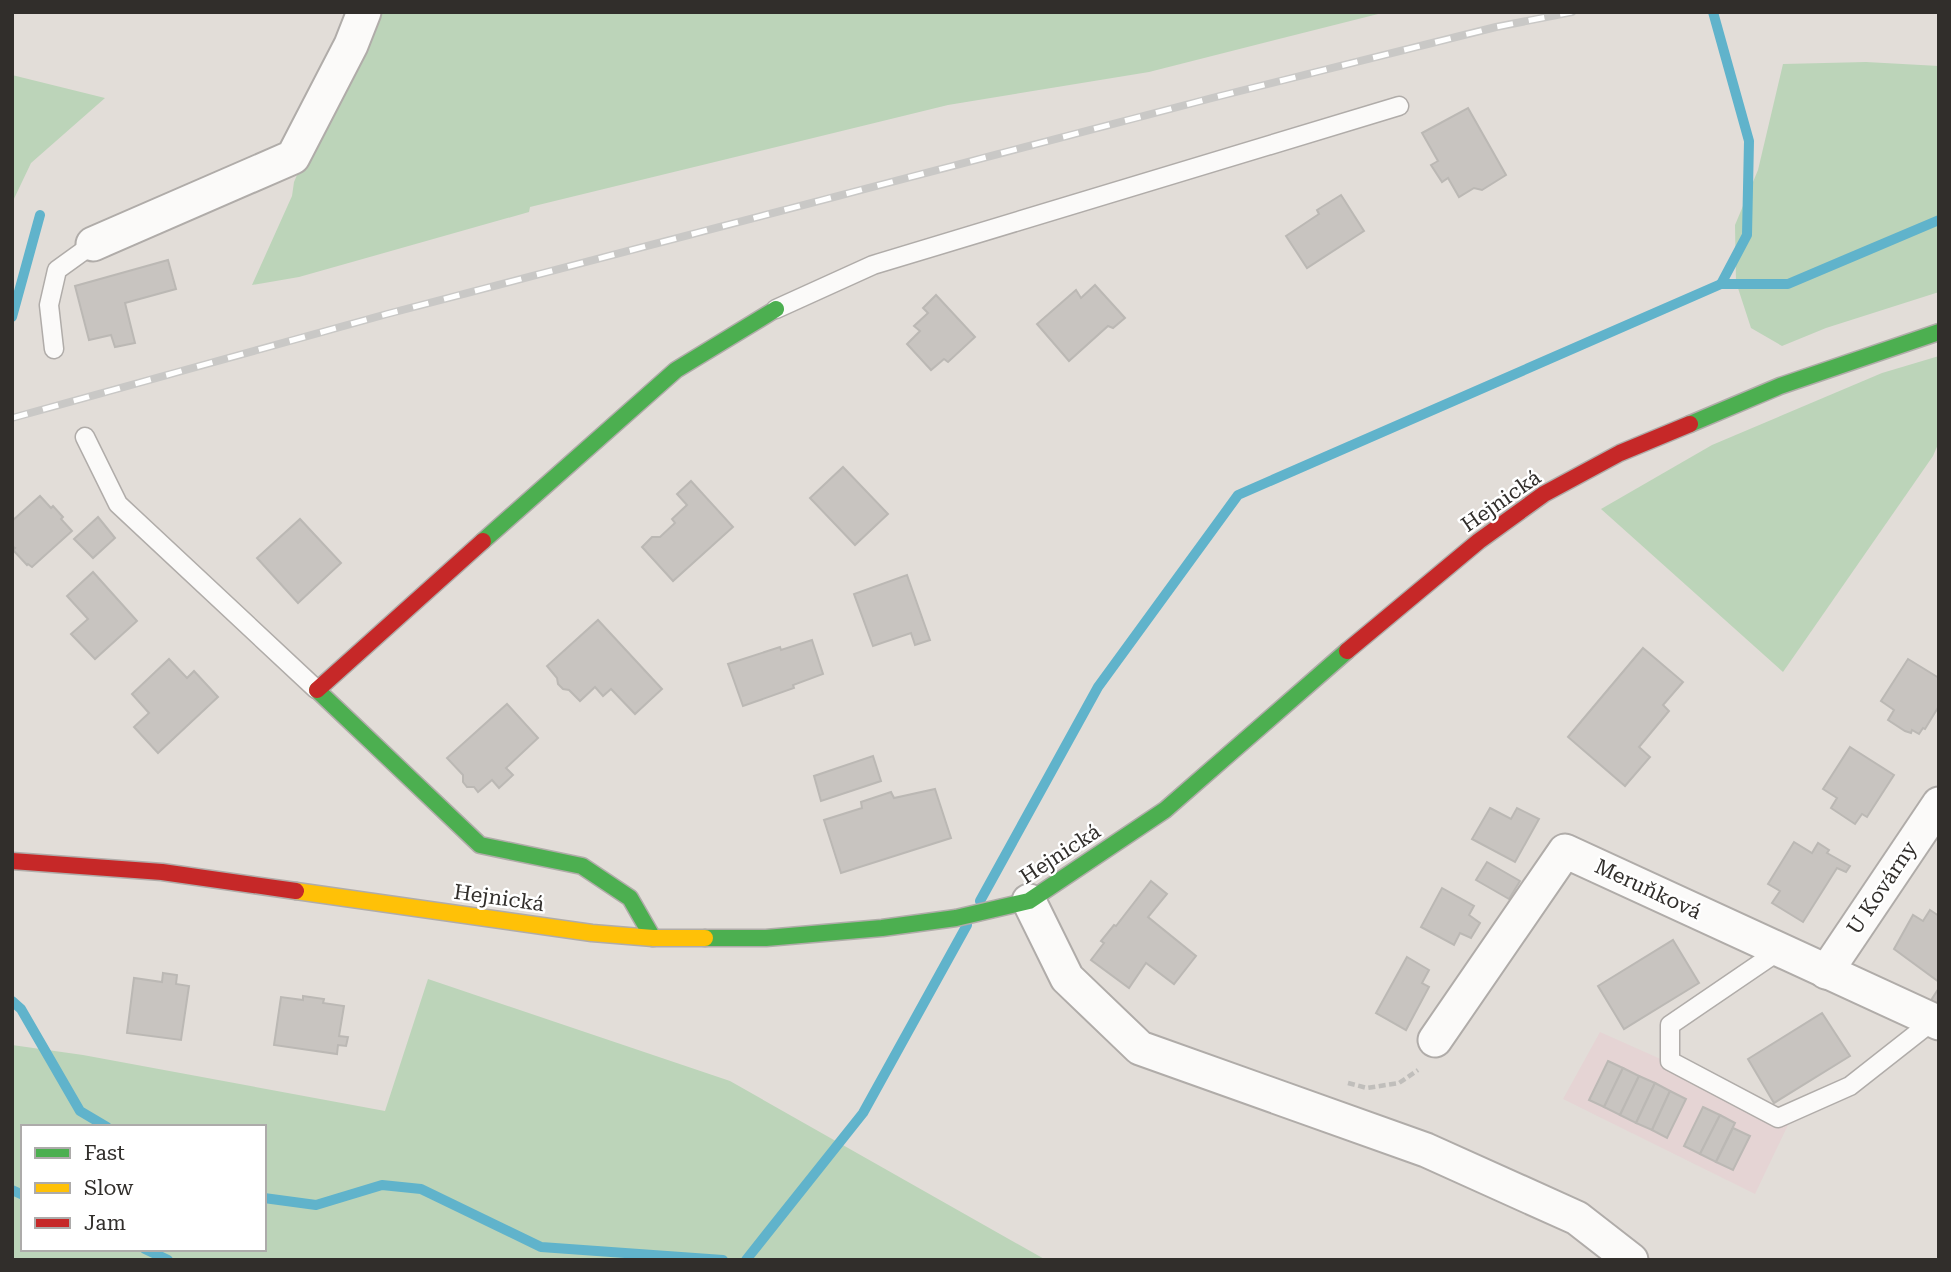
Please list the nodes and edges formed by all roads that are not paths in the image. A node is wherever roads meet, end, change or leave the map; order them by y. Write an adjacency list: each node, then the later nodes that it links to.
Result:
1 (364, 12): 3 (street)
2 (1399, 106): 4 (lane)
3 (93, 244): 6 (lane)
4 (776, 309): 8 (main road)
5 (1939, 332): 11 (main road, Hejnická)
6 (54, 349)
7 (85, 438): 8 (lane)
8 (316, 689): 12 (main road)
9 (1939, 804): 14 (street, U Kovárny)
10 (12, 860): 12 (main road, Hejnická)
11 (1029, 901): 12 (main road, Hejnická); 17 (street)
12 (653, 938)
13 (1780, 950): 14 (street, Meruňková); 15 (lane); 16 (street, Meruňková)
14 (1826, 972): 15 (street, Meruňková)
15 (1936, 1022)
16 (1435, 1040)
17 (1631, 1260)

